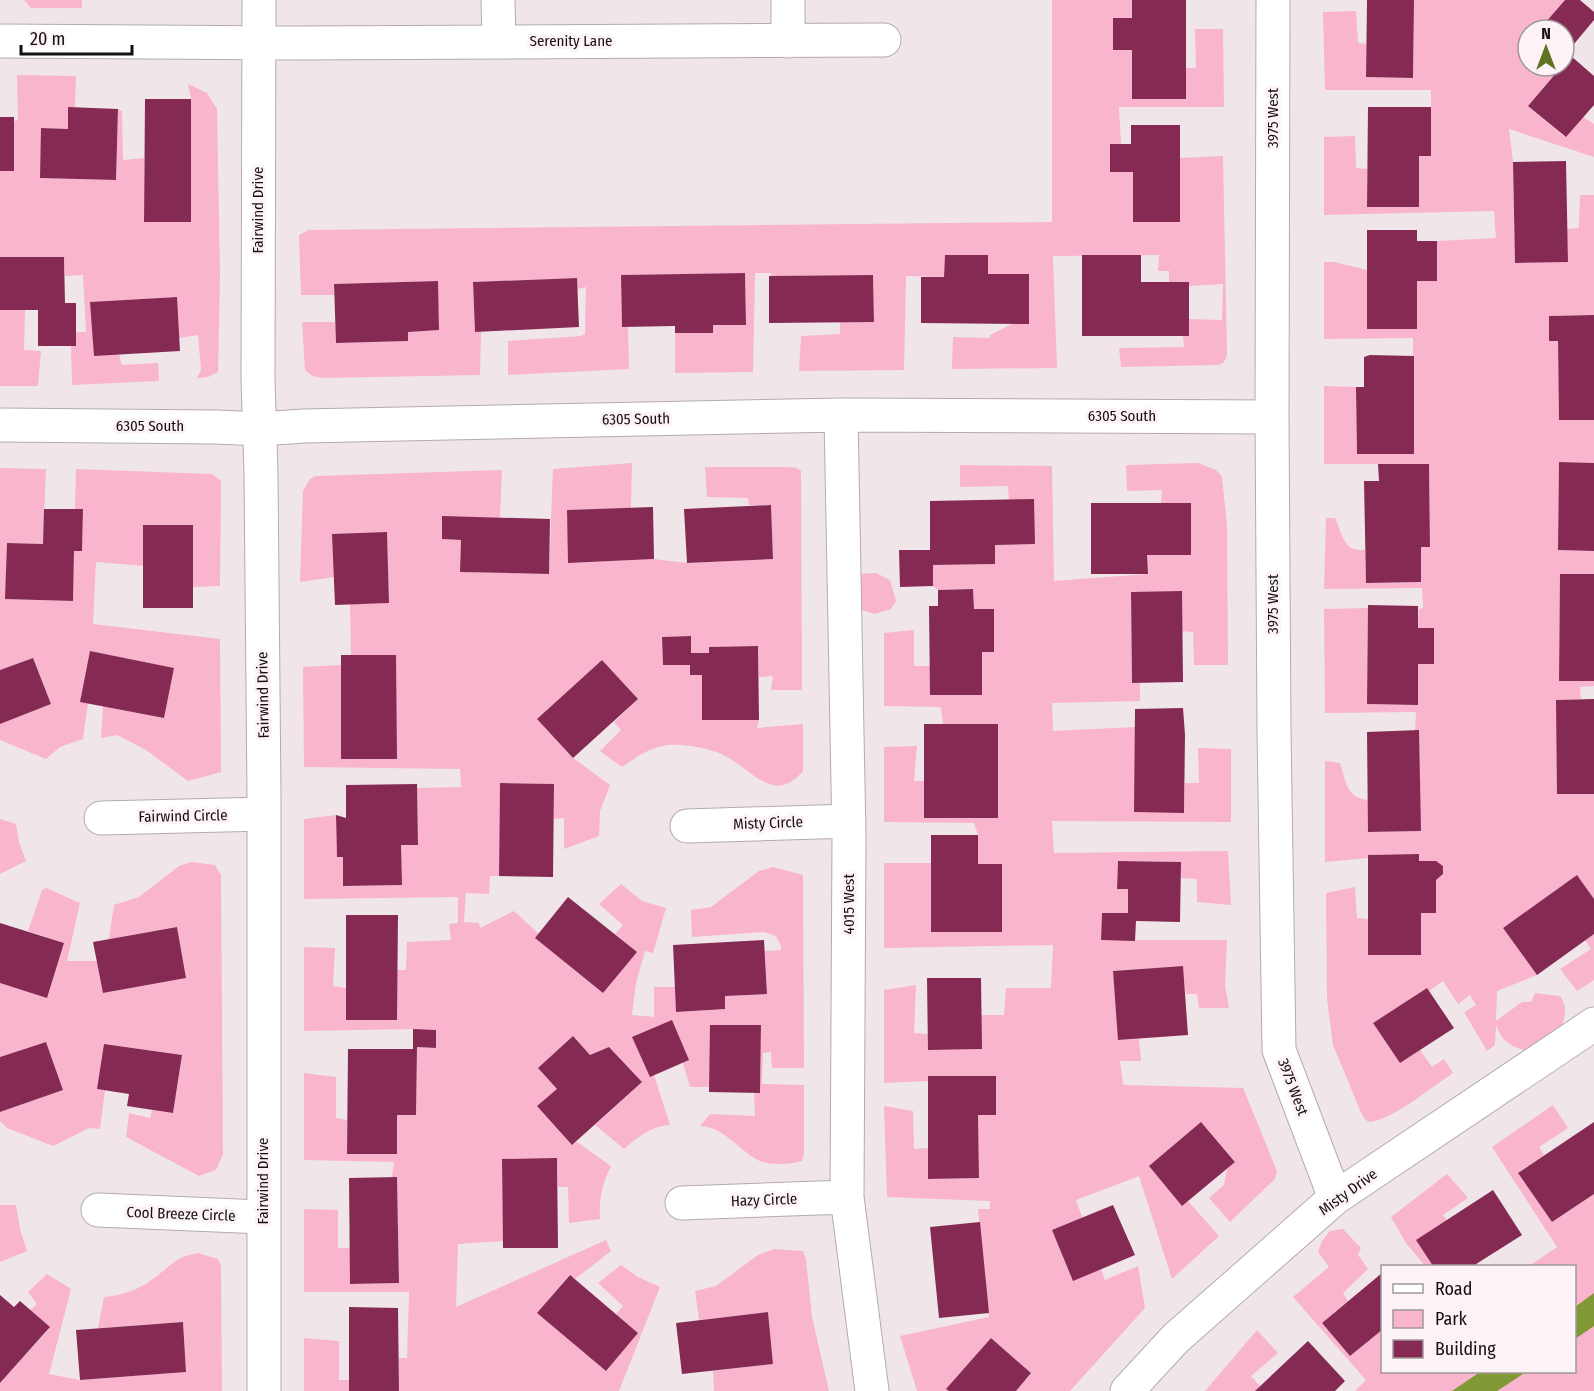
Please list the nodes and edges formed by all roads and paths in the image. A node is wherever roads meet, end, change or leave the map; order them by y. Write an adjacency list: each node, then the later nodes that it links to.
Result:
1 (259, 0): 9 (street, Fairwind Drive)
2 (498, 0): 8 (street)
3 (788, 0): 7 (street)
4 (1273, 0): 11 (street, 3975 West)
5 (884, 40): 7 (street, Serenity Lane)
6 (0, 41): 9 (street, Serenity Lane)
7 (788, 41): 8 (street, Serenity Lane)
8 (499, 42): 9 (street, Serenity Lane)
9 (258, 43): 13 (street, Fairwind Drive)
10 (841, 415): 11 (street, 6305 South); 13 (street, 6305 South); 16 (street, 4015 West)
11 (1272, 417): 20 (street, 3975 West)
12 (0, 425): 13 (street, 6305 South)
13 (260, 429): 14 (street, Fairwind Drive)
14 (264, 814): 15 (street, Fairwind Circle); 23 (street, Fairwind Drive)
15 (101, 818)
16 (849, 821): 17 (street, Misty Circle); 19 (street, 4015 West)
17 (687, 826)
18 (1594, 1024): 20 (street, Misty Drive)
19 (847, 1197): 21 (street, Hazy Circle); 25 (street, 4015 West)
20 (1335, 1198): 26 (street, Misty Drive)
21 (682, 1203)
22 (98, 1210): 23 (street, Cool Breeze Circle)
23 (263, 1217): 24 (street, Fairwind Drive)
24 (264, 1391)
25 (872, 1391)
26 (1127, 1391)

